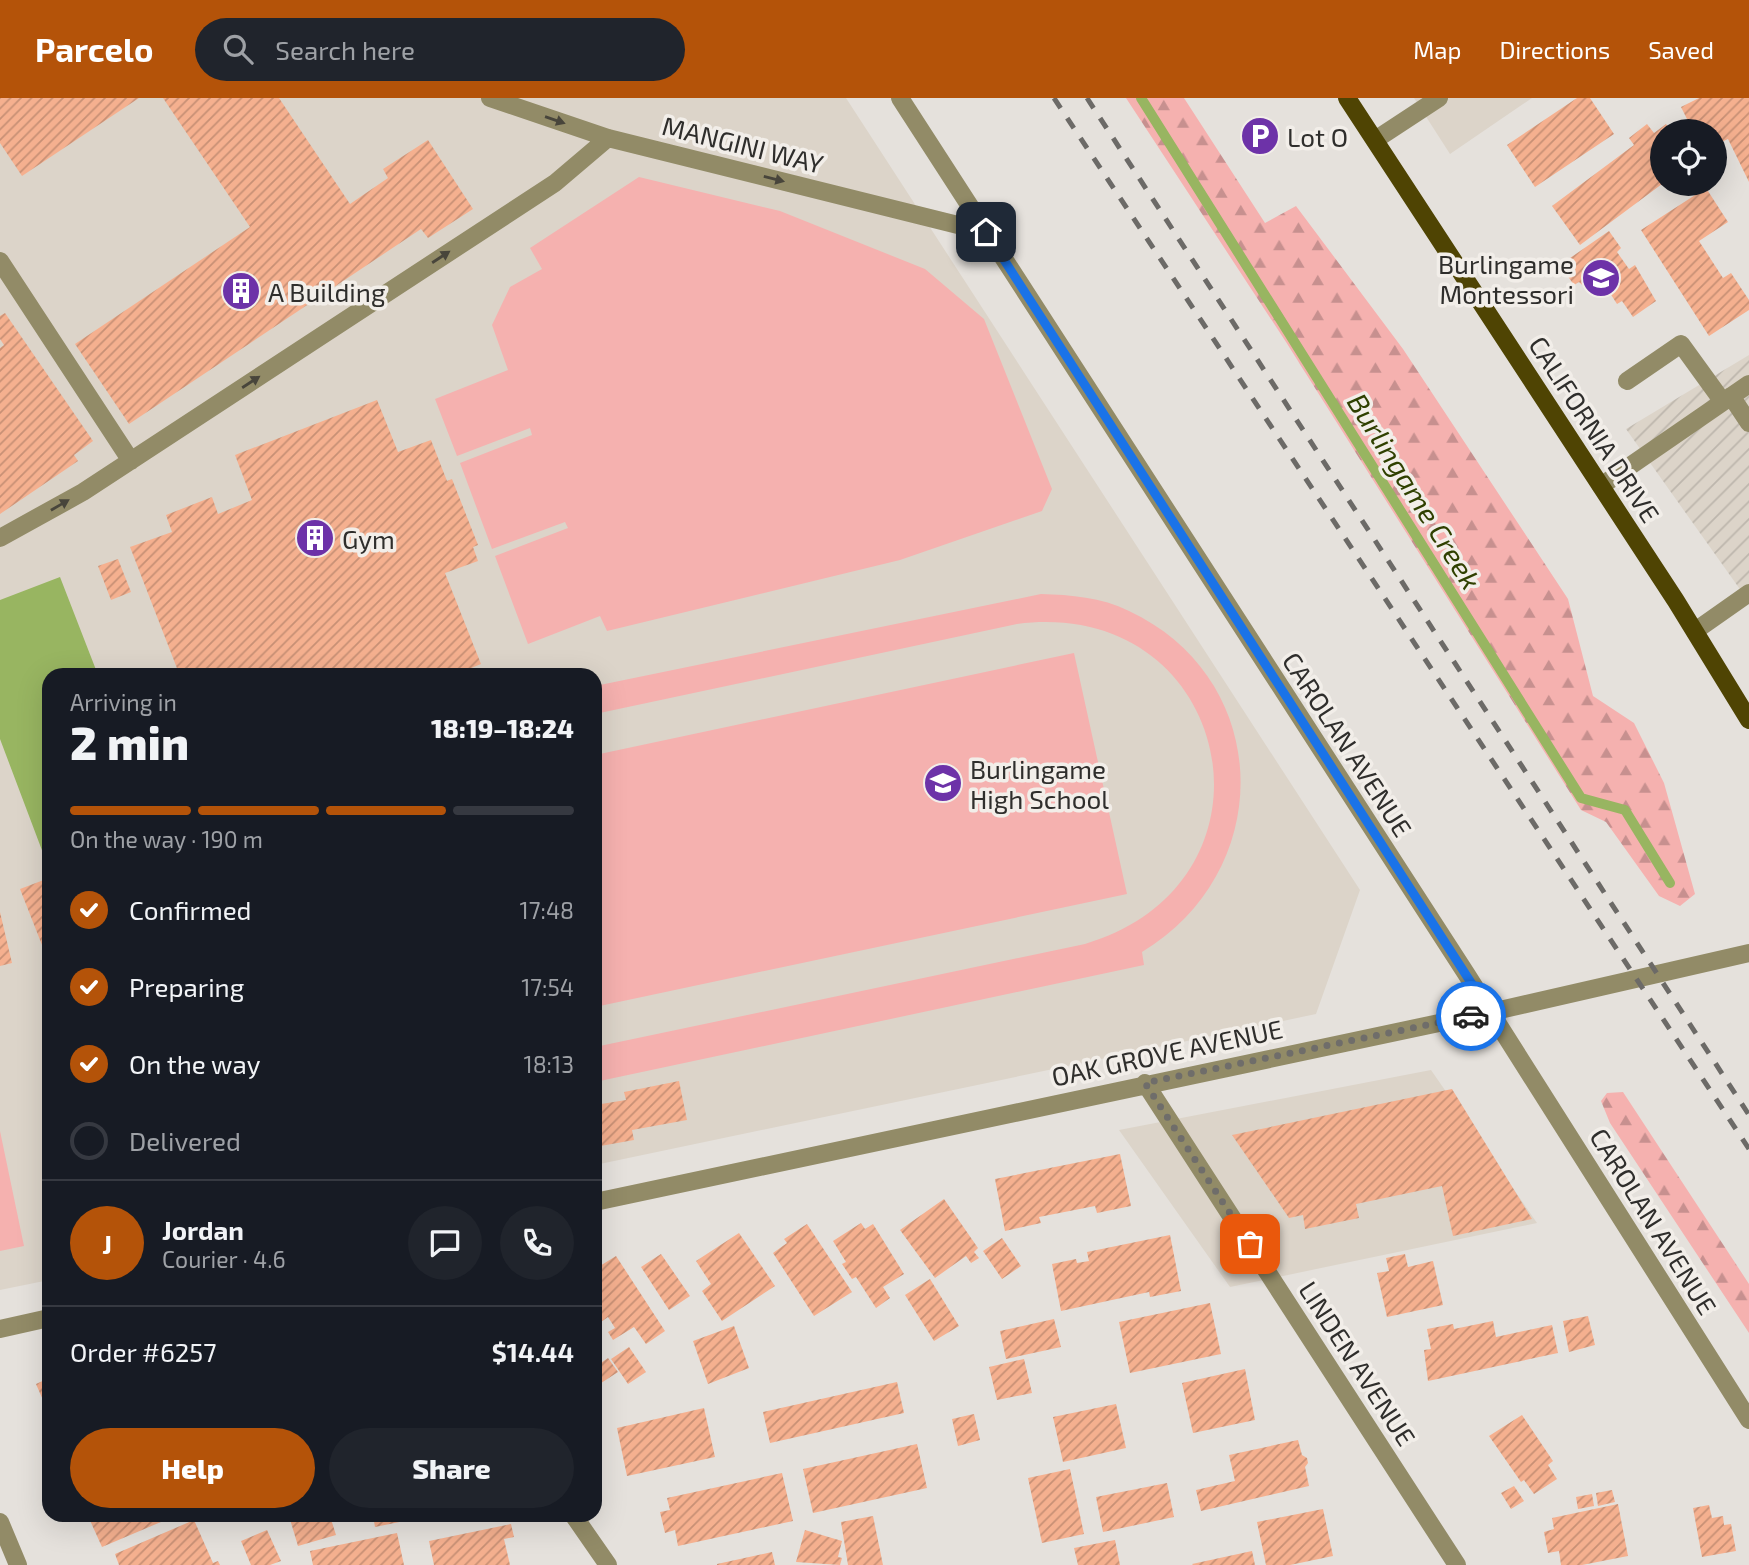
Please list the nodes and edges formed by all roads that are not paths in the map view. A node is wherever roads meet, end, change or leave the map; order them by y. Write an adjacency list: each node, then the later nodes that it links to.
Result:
1 (490, 98): 5 (street, MANGINI WAY, one-way to 5)
2 (900, 98): 7 (street, CAROLAN AVENUE)
3 (1347, 98): 6 (main road, CALIFORNIA DRIVE)
4 (1439, 98): 6 (street)
5 (608, 138): 7 (street, MANGINI WAY, one-way to 7); 13 (street, one-way to 5)
6 (1375, 140): 14 (main road, CALIFORNIA DRIVE)
7 (986, 232): 20 (street, CAROLAN AVENUE)
8 (0, 261): 13 (street)
9 (1627, 381): 11 (street)
10 (1749, 384): 11 (street)
11 (1727, 399): 12 (street); 14 (street)
12 (1749, 423)
13 (131, 461): 15 (street, one-way to 13)
14 (1601, 486): 17 (main road, CALIFORNIA DRIVE)
15 (0, 538)
16 (1749, 593): 17 (street)
17 (1695, 631): 18 (main road, CALIFORNIA DRIVE)
18 (1749, 720)
19 (1749, 953): 20 (street, OAK GROVE AVENUE)
20 (1490, 1012): 21 (street, OAK GROVE AVENUE); 25 (street, CAROLAN AVENUE)
21 (1145, 1083): 22 (street, OAK GROVE AVENUE); 30 (street, LINDEN AVENUE)
22 (602, 1200)
23 (42, 1320): 24 (street)
24 (0, 1329)
25 (1749, 1420)
26 (0, 1522): 28 (street)
27 (578, 1522): 29 (street)
28 (18, 1565)
29 (608, 1565)
30 (1457, 1565)

